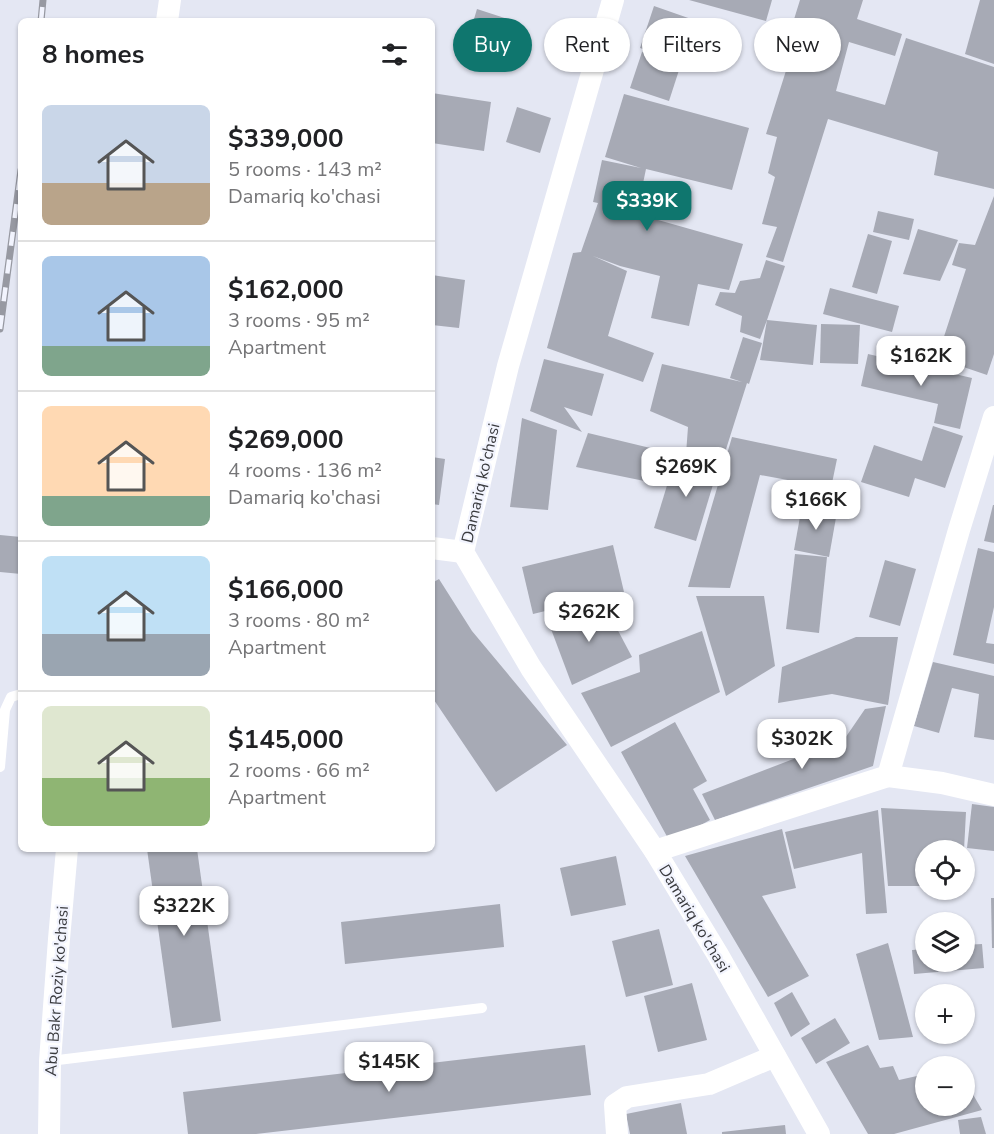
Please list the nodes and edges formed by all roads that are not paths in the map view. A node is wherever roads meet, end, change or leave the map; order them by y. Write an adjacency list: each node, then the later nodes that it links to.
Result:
1 (170, 0): 3 (street)
2 (613, 0): 6 (street, Damariq ko'chasi)
3 (167, 18)
4 (994, 417): 9 (street)
5 (435, 548): 6 (street)
6 (464, 552): 11 (street, Damariq ko'chasi)
7 (18, 695): 8 (lane)
8 (0, 767)
9 (888, 776): 10 (street); 11 (street)
10 (994, 795)
11 (655, 851): 14 (street, Damariq ko'chasi)
12 (68, 852): 15 (street, Abu Bakr Roziy ko'chasi)
13 (482, 1008): 15 (lane)
14 (775, 1056): 17 (street); 18 (street, Damariq ko'chasi)
15 (50, 1061): 16 (street, Abu Bakr Roziy ko'chasi)
16 (49, 1134)
17 (617, 1134)
18 (819, 1134)

